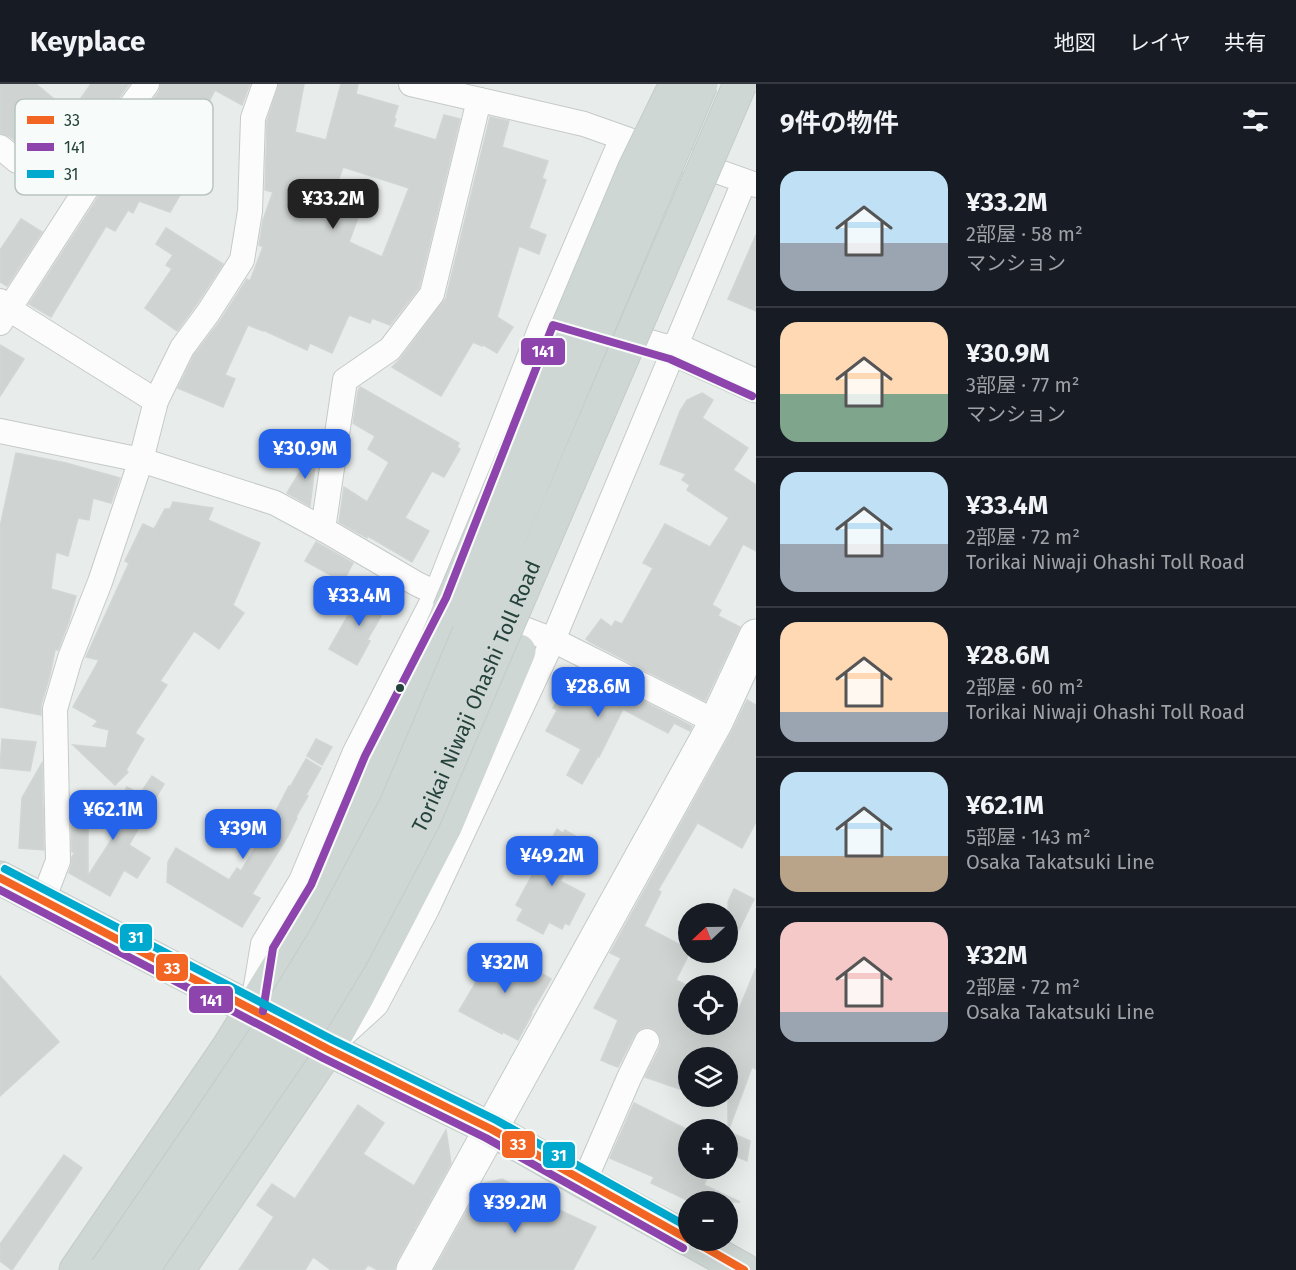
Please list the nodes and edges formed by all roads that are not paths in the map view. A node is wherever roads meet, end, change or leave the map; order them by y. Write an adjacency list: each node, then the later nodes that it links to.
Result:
1 (147, 84): 8 (street)
2 (265, 84): 17 (street)
3 (411, 84): 9 (street)
4 (676, 84): 21 (main road, bridge)
5 (701, 84): 35 (main road, Torikai Niwaji Ohashi Toll Road, bridge)
6 (740, 84): 36 (main road, Torikai Niwaji Ohashi Toll Road, bridge)
7 (756, 88): 29 (main road)
8 (136, 99)
9 (479, 100): 10 (street); 20 (street)
10 (622, 138): 11 (street); 14 (street)
11 (750, 183): 15 (street)
12 (81, 195): 13 (street)
13 (3, 311): 17 (street)
14 (547, 312): 15 (street); 21 (street)
15 (674, 349): 16 (street); 23 (street)
16 (756, 386)
17 (156, 401): 19 (street)
18 (0, 431): 19 (street)
19 (141, 460): 20 (street); 26 (street)
20 (323, 529): 21 (street)
21 (443, 602): 23 (street); 27 (main road)
22 (756, 636): 24 (street)
23 (553, 640): 24 (street); 29 (street)
24 (716, 722): 30 (street)
25 (0, 878): 26 (main road)
26 (43, 900): 27 (main road)
27 (252, 1009): 29 (main road); 34 (main road)
28 (647, 1041): 31 (street)
29 (327, 1049): 30 (main road); 37 (main road)
30 (491, 1129): 31 (main road); 38 (street)
31 (584, 1182): 32 (main road)
32 (678, 1233)
33 (710, 1251): 39 (main road)
34 (76, 1270)
35 (106, 1270)
36 (142, 1270)
37 (178, 1270)
38 (413, 1270)
39 (744, 1270)

